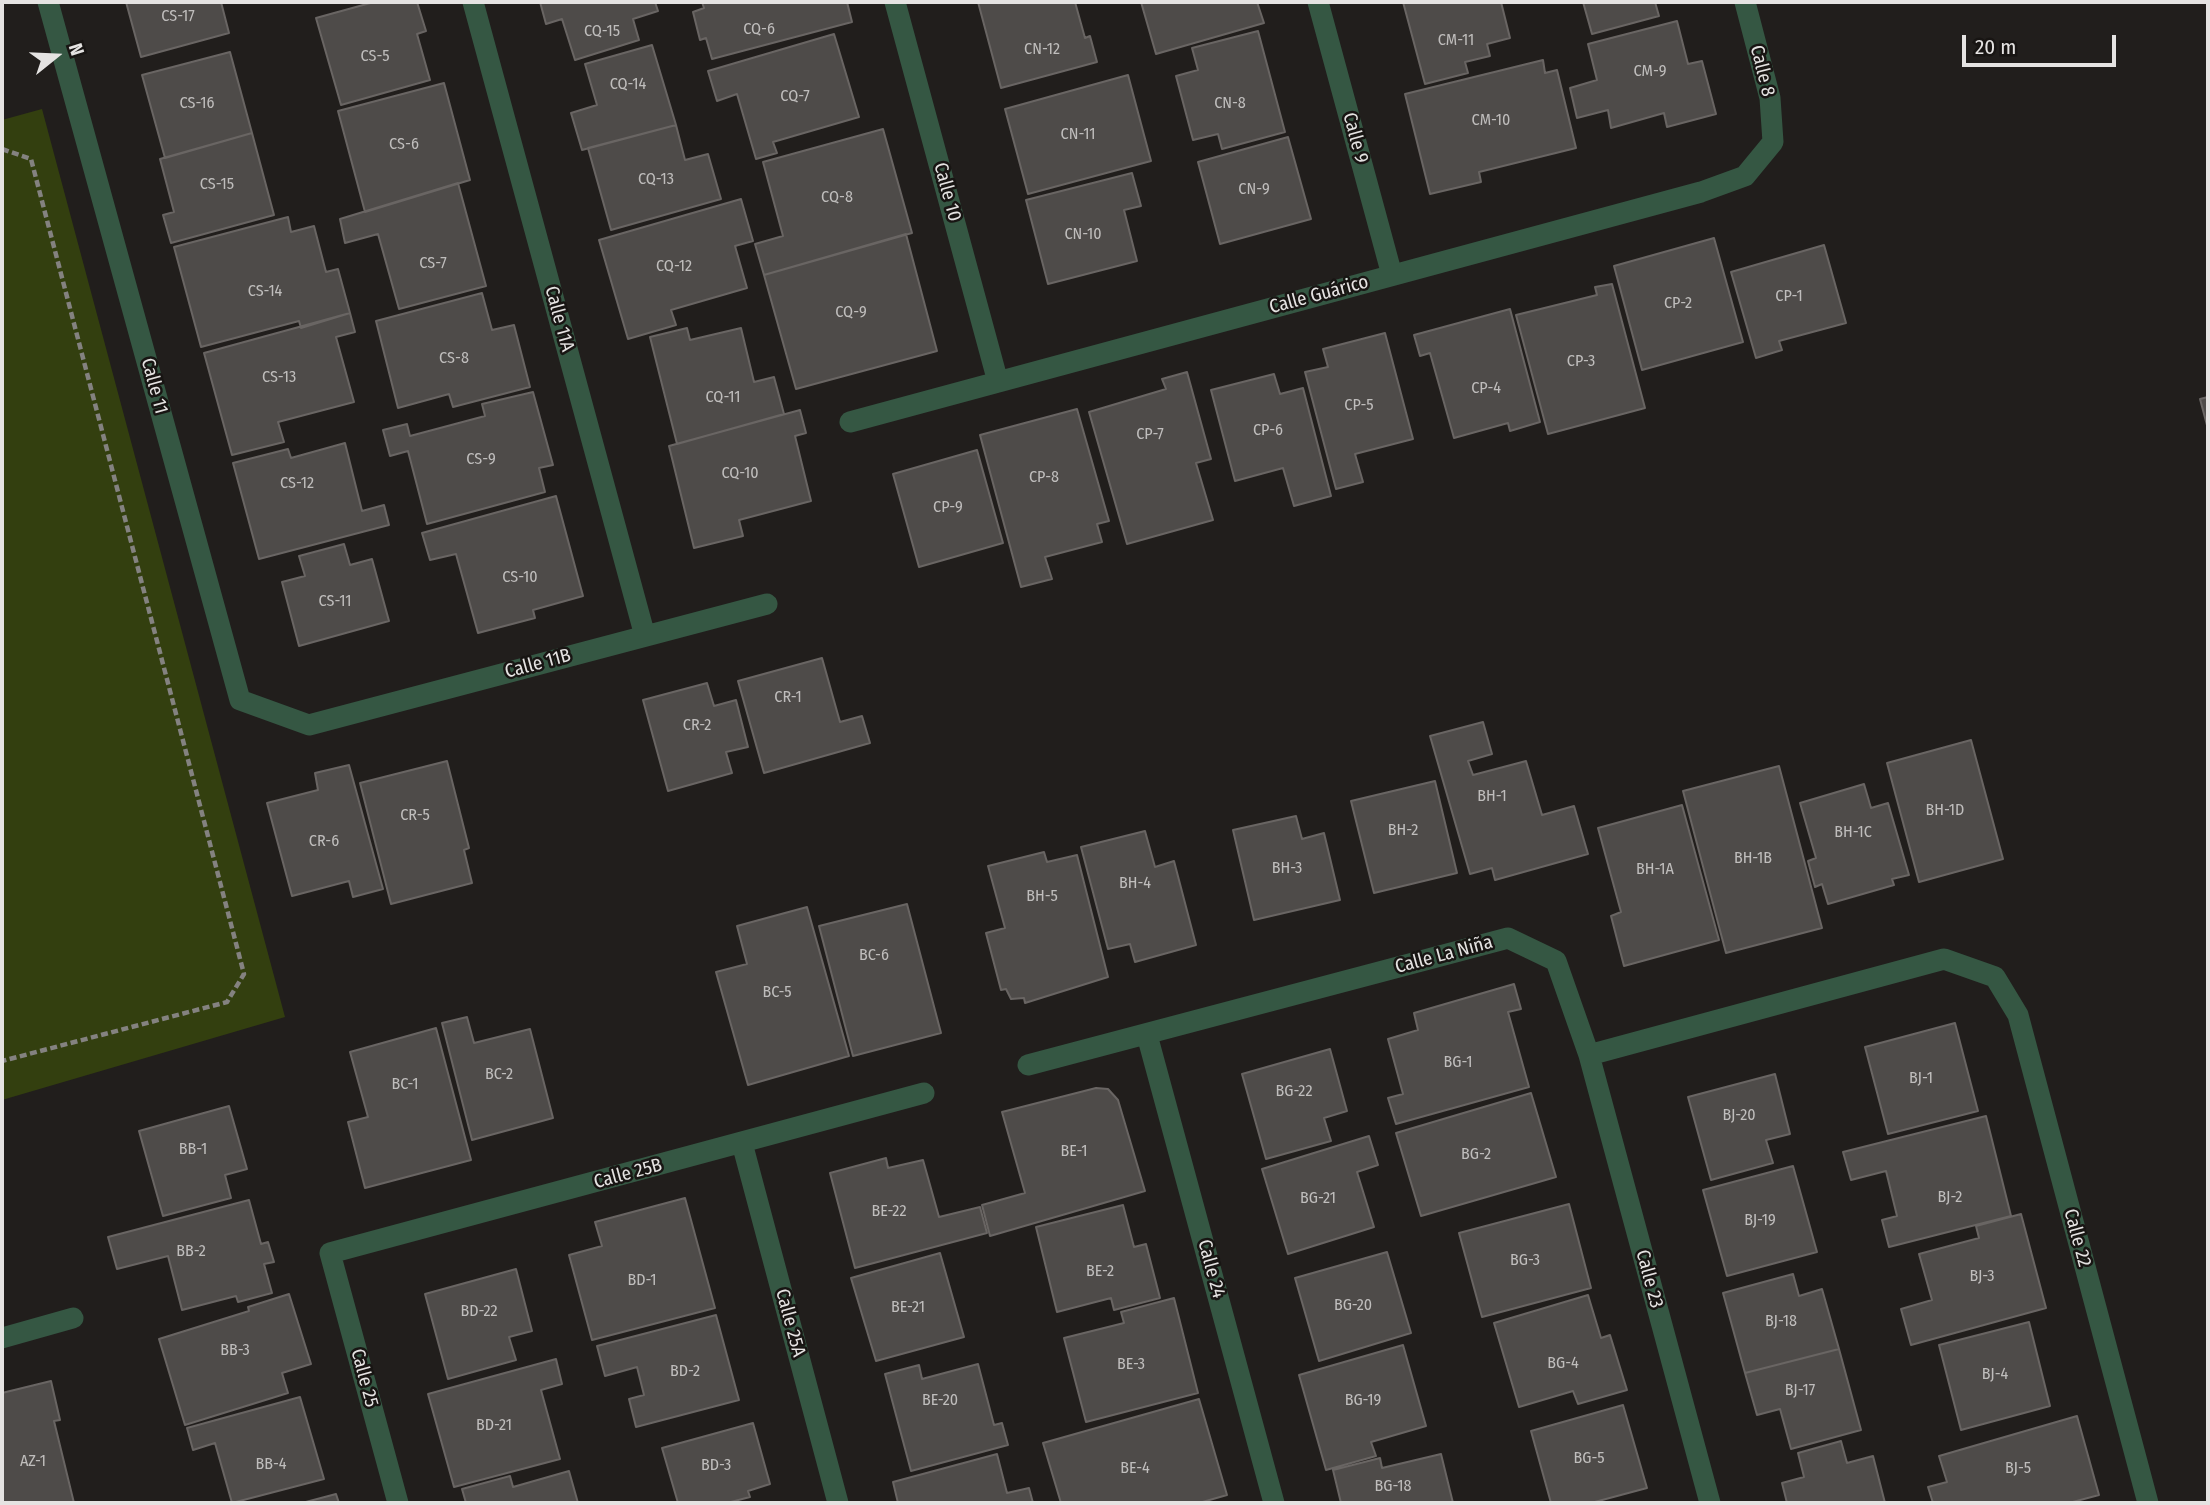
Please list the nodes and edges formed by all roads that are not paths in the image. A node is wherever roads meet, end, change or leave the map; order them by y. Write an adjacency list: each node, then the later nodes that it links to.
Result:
1 (48, 2): 12 (street, Calle 11)
2 (473, 2): 11 (street, Calle 11A)
3 (895, 2): 8 (street, Calle 10)
4 (1318, 2): 7 (street, Calle 9)
5 (1745, 2): 6 (street, Calle 8)
6 (1773, 142): 7 (street, Calle Guárico)
7 (1392, 275): 8 (street, Calle Guárico)
8 (998, 382): 9 (street, Calle Guárico)
9 (850, 422)
10 (767, 604): 11 (street, Calle 11B)
11 (646, 636): 12 (street, Calle 11B)
12 (309, 725)
13 (1147, 1035): 14 (street, Calle La Niña); 15 (street, Calle La Niña); 23 (street, Calle 24)
14 (1589, 1055): 24 (street, Calle 23); 25 (street, Calle 22)
15 (1028, 1065)
16 (924, 1093): 17 (street, Calle 25B)
17 (742, 1143): 18 (street, Calle 25B); 22 (street, Calle 25A)
18 (330, 1253): 21 (street, Calle 25)
19 (73, 1318): 20 (street)
20 (2, 1338)
21 (398, 1503)
22 (838, 1503)
23 (1274, 1503)
24 (1710, 1503)
25 (2148, 1503)

